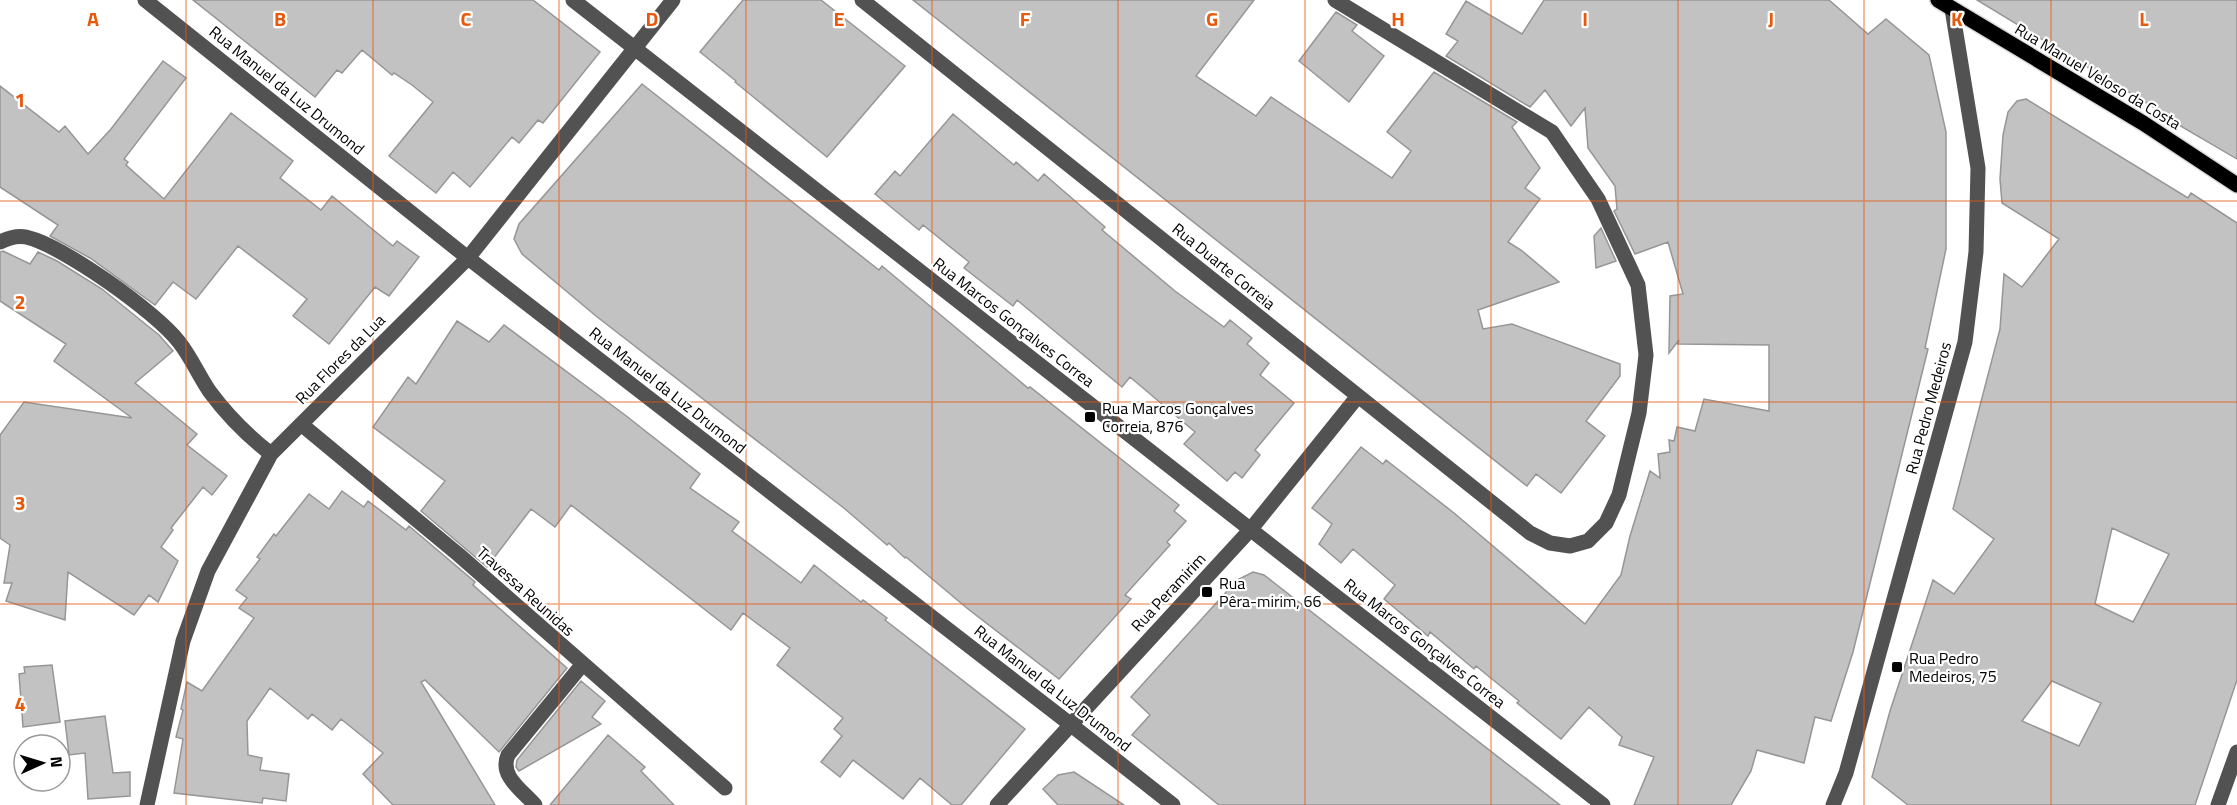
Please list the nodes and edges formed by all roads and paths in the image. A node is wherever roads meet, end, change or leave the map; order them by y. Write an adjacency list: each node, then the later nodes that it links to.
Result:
1 (145, 0): 11 (street, Rua Manuel da Luz Drumond)
2 (573, 0): 8 (street, Rua Marcos Gonçalves Correa)
3 (673, 0): 8 (street, Rua Flores da Lua)
4 (862, 0): 12 (street, Rua Duarte Correia)
5 (1335, 0): 12 (street, Rua Duarte Correia)
6 (1938, 0): 7 (main road, Rua Manuel Veloso da Costa)
7 (1952, 9): 9 (main road, Rua Manuel Veloso da Costa); 25 (street, Rua Pedro Medeiros)
8 (634, 49): 11 (street, Rua Flores da Lua); 15 (street, Rua Marcos Gonçalves Correa)
9 (2237, 185)
10 (0, 242): 14 (street)
11 (468, 258): 13 (street, Rua Flores da Lua); 17 (street, Rua Manuel da Luz Drumond)
12 (1358, 396): 15 (street, Rua Peramirim)
13 (301, 424): 14 (street, Rua Flores da Lua); 16 (street, Travessa Reunidas)
14 (271, 454): 20 (street, Rua Flores da Lua)
15 (1251, 529): 17 (street, Rua Peramirim); 24 (street, Rua Marcos Gonçalves Correa)
16 (582, 665): 19 (street, Travessa Reunidas); 21 (street)
17 (1070, 723): 22 (street, Rua Peramirim); 23 (street, Rua Manuel da Luz Drumond)
18 (2237, 752): 26 (street)
19 (724, 788)
20 (147, 805)
21 (535, 805)
22 (997, 805)
23 (1173, 805)
24 (1602, 805)
25 (1833, 805)
26 (2218, 805)

